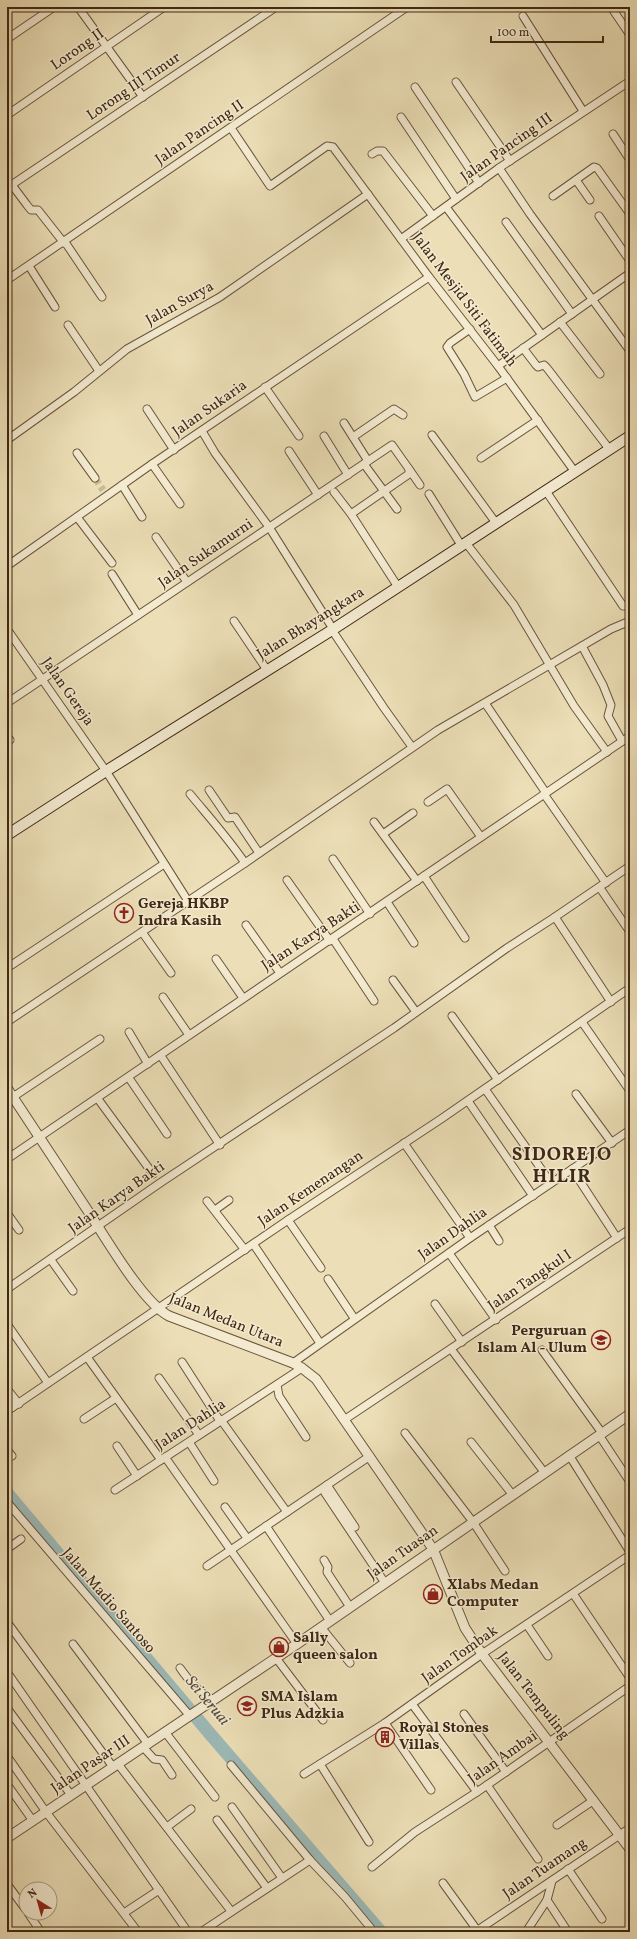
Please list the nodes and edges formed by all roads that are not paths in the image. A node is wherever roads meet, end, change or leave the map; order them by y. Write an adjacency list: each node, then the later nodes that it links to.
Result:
1 (54, 7): 10 (street)
2 (78, 7): 11 (street)
3 (164, 7): 11 (street, Lorong II)
4 (276, 7): 15 (street, Lorong III Timur)
5 (407, 7): 7 (street, Jalan Pancing II)
6 (611, 7): 9 (street)
7 (398, 10): 19 (street, Jalan Pancing II)
8 (523, 16): 16 (street)
9 (630, 35)
10 (7, 39)
11 (106, 47): 15 (street); 17 (street, Lorong II)
12 (630, 81): 16 (street, Jalan Pancing III)
13 (456, 82): 23 (street)
14 (414, 87): 26 (street)
15 (143, 97): 27 (street, Lorong III Timur)
16 (583, 111): 23 (street, Jalan Pancing III)
17 (7, 115)
18 (401, 117): 30 (street)
19 (231, 128): 28 (street, Jalan Mesjid Siti Fatimah); 38 (street, Jalan Pancing II)
20 (613, 134): 22 (street)
21 (372, 154): 34 (street)
22 (630, 160)
23 (510, 161): 24 (street, Jalan Pancing III)
24 (499, 168): 26 (street, Jalan Pancing III); 45 (street)
25 (576, 180): 29 (street); 31 (street); 33 (street)
26 (479, 183): 30 (street, Jalan Pancing III)
27 (10, 187): 38 (street)
28 (368, 194): 37 (street, Jalan Mesjid Siti Fatimah); 55 (street, Jalan Surya)
29 (553, 196)
30 (456, 199): 32 (street, Jalan Pancing III)
31 (590, 200)
32 (446, 207): 34 (street, Jalan Pancing III); 51 (street)
33 (630, 214)
34 (433, 216): 37 (street, Jalan Pancing III)
35 (599, 216): 39 (street)
36 (506, 222): 47 (street)
37 (401, 239): 42 (street, Jalan Mesjid Siti Fatimah)
38 (64, 242): 40 (street, Jalan Pancing II); 44 (street)
39 (630, 261)
40 (29, 266): 43 (street, Jalan Pancing II); 46 (street)
41 (630, 273): 45 (street)
42 (429, 277): 50 (street, Jalan Mesjid Siti Fatimah); 58 (street, Jalan Sukaria)
43 (7, 280)
44 (102, 297)
45 (593, 299): 47 (street); 53 (street)
46 (55, 307)
47 (572, 314): 48 (street)
48 (560, 322): 51 (street); 56 (street)
49 (68, 325): 55 (street)
50 (470, 329): 54 (street, Jalan Mesjid Siti Fatimah); 57 (street)
51 (542, 335): 52 (street)
52 (523, 348): 54 (street); 71 (street)
53 (630, 351)
54 (498, 366): 57 (street, Jalan Mesjid Siti Fatimah)
55 (99, 371): 69 (street, Jalan Surya)
56 (600, 374)
57 (507, 378): 61 (street, Jalan Mesjid Siti Fatimah)
58 (265, 387): 63 (street, Jalan Sukaria); 65 (street)
59 (147, 409): 70 (street)
60 (403, 415): 68 (street)
61 (538, 420): 74 (street); 78 (street, Jalan Mesjid Siti Fatimah)
62 (344, 423): 68 (street)
63 (202, 431): 70 (street, Jalan Sukaria); 94 (street)
64 (432, 435): 93 (street)
65 (298, 436)
66 (324, 436): 79 (street)
67 (630, 436): 71 (main road, Jalan Bhayangkara)
68 (353, 437): 75 (street)
69 (7, 440)
70 (174, 450): 76 (street, Jalan Sukaria)
71 (610, 450): 78 (main road, Jalan Bhayangkara)
72 (289, 451): 87 (street)
73 (77, 453): 80 (street)
74 (482, 458)
75 (366, 462): 77 (street, Jalan Sukamurni); 79 (street, Jalan Sukamurni); 83 (street)
76 (152, 464): 82 (street, Jalan Sukaria); 88 (street)
77 (409, 469): 81 (street); 83 (street)
78 (575, 472): 84 (main road, Jalan Bhayangkara)
79 (348, 474): 87 (street, Jalan Sukamurni)
80 (94, 478)
81 (420, 485)
82 (122, 486): 91 (street, Jalan Sukaria); 92 (street)
83 (384, 491): 89 (street); 90 (street)
84 (546, 491): 93 (main road, Jalan Bhayangkara); 102 (street)
85 (334, 492): 90 (street)
86 (429, 494): 96 (street)
87 (318, 495): 94 (street, Jalan Sukamurni)
88 (180, 504)
89 (396, 509)
90 (351, 514): 101 (street)
91 (77, 517): 97 (street); 98 (street, Jalan Sukaria)
92 (142, 517)
93 (496, 523): 96 (main road, Jalan Bhayangkara)
94 (269, 526): 100 (street, Jalan Sukamurni); 107 (street)
95 (156, 537): 100 (street)
96 (463, 544): 101 (main road, Jalan Bhayangkara); 109 (street)
97 (112, 563)
98 (7, 566)
99 (112, 574): 103 (street)
100 (187, 582): 103 (street, Jalan Sukamurni)
101 (398, 587): 107 (main road, Jalan Bhayangkara)
102 (624, 606)
103 (138, 615): 111 (street, Jalan Sukamurni)
104 (234, 621): 110 (street)
105 (630, 621): 108 (street)
106 (7, 629): 111 (street, Jalan Gereja)
107 (332, 630): 110 (main road, Jalan Bhayangkara); 116 (street)
108 (582, 646): 109 (street); 115 (street)
109 (550, 666): 113 (street); 117 (street)
110 (267, 670): 118 (main road, Jalan Bhayangkara)
111 (43, 680): 112 (street, Jalan Sukamurni); 118 (street, Jalan Gereja)
112 (7, 703)
113 (485, 703): 116 (street); 121 (street)
114 (630, 736): 115 (street, Jalan Karya Bakti)
115 (622, 741): 117 (street, Jalan Karya Bakti)
116 (412, 747): 128 (street)
117 (607, 752): 121 (street, Jalan Karya Bakti)
118 (106, 771): 126 (main road, Jalan Bhayangkara); 131 (street, Jalan Gereja)
119 (209, 790): 128 (street)
120 (190, 794): 130 (street)
121 (545, 794): 127 (street, Jalan Karya Bakti); 136 (street)
122 (428, 802): 127 (street)
123 (413, 813): 125 (street)
124 (374, 822): 125 (street)
125 (383, 834): 135 (street)
126 (7, 835)
127 (481, 837): 133 (street, Jalan Karya Bakti)
128 (259, 853): 130 (street)
129 (333, 859): 139 (street)
130 (246, 863): 137 (street)
131 (164, 864): 137 (street, Jalan Gereja); 148 (street)
132 (630, 866): 136 (street, Jalan Karya Bakti)
133 (424, 876): 135 (street, Jalan Karya Bakti); 144 (street)
134 (287, 880): 145 (street)
135 (417, 881): 138 (street, Jalan Karya Bakti)
136 (603, 885): 140 (street, Jalan Karya Bakti); 143 (street)
137 (188, 901): 142 (street)
138 (387, 902): 139 (street, Jalan Karya Bakti); 146 (street)
139 (370, 914): 145 (street, Jalan Karya Bakti)
140 (556, 918): 156 (street); 157 (street, Jalan Karya Bakti)
141 (246, 925): 150 (street)
142 (142, 932): 149 (street); 159 (street)
143 (630, 932)
144 (465, 938)
145 (332, 940): 150 (street, Jalan Karya Bakti); 155 (street)
146 (414, 943)
147 (216, 959): 154 (street)
148 (7, 968)
149 (171, 973)
150 (280, 973): 154 (street, Jalan Karya Bakti)
151 (393, 980): 157 (street)
152 (630, 988): 156 (street, Jalan Kemenangan)
153 (163, 997): 162 (street)
154 (243, 998): 162 (street, Jalan Karya Bakti)
155 (374, 1001)
156 (611, 1002): 160 (street, Jalan Kemenangan)
157 (416, 1012): 180 (street, Jalan Karya Bakti)
158 (452, 1016): 167 (street)
159 (7, 1022)
160 (582, 1022): 167 (street, Jalan Kemenangan); 170 (street)
161 (129, 1032): 165 (street)
162 (189, 1035): 164 (street, Jalan Karya Bakti)
163 (100, 1039): 172 (street)
164 (161, 1056): 165 (street, Jalan Karya Bakti); 180 (street)
165 (148, 1064): 166 (street, Jalan Karya Bakti)
166 (129, 1078): 173 (street, Jalan Karya Bakti); 176 (street)
167 (498, 1080): 169 (street, Jalan Kemenangan)
168 (7, 1088): 172 (street, Jalan Medan Utara)
169 (486, 1089): 174 (street, Jalan Kemenangan); 184 (street)
170 (630, 1091)
171 (576, 1094): 179 (street)
172 (13, 1097): 177 (street, Jalan Medan Utara)
173 (98, 1099): 177 (street, Jalan Karya Bakti); 183 (street)
174 (468, 1101): 178 (street, Jalan Kemenangan); 185 (street)
175 (630, 1130): 179 (street, Jalan Dahlia)
176 (167, 1134)
177 (39, 1138): 181 (street, Jalan Karya Bakti); 192 (street, Jalan Medan Utara)
178 (404, 1142): 190 (street, Jalan Kemenangan); 195 (street)
179 (612, 1143): 182 (street, Jalan Dahlia)
180 (220, 1145): 192 (street, Jalan Karya Bakti)
181 (7, 1159)
182 (572, 1169): 184 (street, Jalan Dahlia); 196 (street)
183 (153, 1174)
184 (551, 1183): 185 (street, Jalan Dahlia)
185 (532, 1196): 191 (street, Jalan Dahlia)
186 (229, 1200): 188 (street)
187 (207, 1201): 188 (street)
188 (215, 1210): 199 (street)
189 (7, 1213): 194 (street)
190 (288, 1220): 198 (street, Jalan Kemenangan); 202 (street)
191 (489, 1225): 195 (street, Jalan Dahlia); 197 (street)
192 (99, 1227): 201 (street, Jalan Karya Bakti); 207 (street, Jalan Medan Utara)
193 (630, 1229): 196 (street, Jalan Tangkul I)
194 (19, 1230)
195 (470, 1238): 200 (street, Jalan Dahlia)
196 (617, 1238): 209 (street, Jalan Tangkul I)
197 (499, 1241)
198 (254, 1244): 199 (street, Jalan Kemenangan); 212 (street)
199 (245, 1250): 207 (street, Jalan Kemenangan)
200 (449, 1253): 208 (street, Jalan Dahlia); 209 (street)
201 (51, 1260): 204 (street, Jalan Karya Bakti); 205 (street)
202 (321, 1268)
203 (328, 1279): 208 (street)
204 (7, 1289)
205 (72, 1291)
206 (435, 1304): 211 (street)
207 (157, 1308): 215 (street, Jalan Kemenangan); 217 (street, Jalan Medan Utara)
208 (354, 1318): 212 (street, Jalan Dahlia)
209 (496, 1320): 211 (street, Jalan Tangkul I)
210 (7, 1324): 220 (street)
211 (462, 1342): 213 (street, Jalan Tangkul I)
212 (320, 1343): 217 (street, Jalan Dahlia)
213 (451, 1349): 229 (street, Jalan Tangkul I); 240 (street)
214 (542, 1350): 231 (street)
215 (87, 1357): 220 (street, Jalan Kemenangan); 223 (street)
216 (182, 1362): 228 (street)
217 (293, 1363): 218 (street, Jalan Medan Utara)
218 (302, 1368): 221 (street, Jalan Dahlia); 229 (street, Jalan Medan Utara)
219 (159, 1378): 232 (street)
220 (48, 1383): 225 (street, Jalan Kemenangan)
221 (277, 1384): 228 (street, Jalan Dahlia); 233 (street)
222 (7, 1389): 225 (street)
223 (116, 1398): 227 (street); 239 (street)
224 (7, 1399): 225 (street)
225 (13, 1407)
226 (630, 1414): 231 (street, Jalan Tuasan)
227 (84, 1419)
228 (221, 1420): 232 (street, Jalan Dahlia); 249 (street)
229 (344, 1420): 238 (street, Jalan Medan Utara)
230 (405, 1433): 250 (street)
231 (600, 1434): 237 (street, Jalan Tuasan); 243 (street)
232 (199, 1435): 234 (street, Jalan Dahlia)
233 (306, 1437)
234 (188, 1442): 239 (street, Jalan Dahlia); 242 (street)
235 (471, 1442): 246 (street)
236 (117, 1446): 241 (street)
237 (569, 1455): 240 (street, Jalan Tuasan); 258 (street)
238 (370, 1456): 244 (street); 257 (street, Jalan Medan Utara)
239 (163, 1459): 241 (street, Jalan Dahlia); 256 (street)
240 (544, 1472): 246 (street, Jalan Tuasan)
241 (137, 1476): 245 (street, Jalan Dahlia)
242 (214, 1481)
243 (630, 1482)
244 (326, 1489): 249 (street); 252 (street); 263 (street)
245 (115, 1490)
246 (512, 1494): 250 (street, Jalan Tuasan)
247 (7, 1502): 284 (street, Jalan Madio Santoso)
248 (225, 1507): 253 (street)
249 (287, 1512): 251 (street)
250 (473, 1522): 257 (street, Jalan Tuasan); 262 (street)
251 (266, 1526): 253 (street); 266 (street)
252 (355, 1527)
253 (247, 1538): 256 (street)
254 (21, 1539): 255 (street)
255 (7, 1549)
256 (230, 1549): 261 (street); 271 (street)
257 (433, 1549): 263 (street, Jalan Tuasan); 272 (street, Jalan Tempuling)
258 (630, 1552)
259 (630, 1556): 264 (street, Jalan Tombak)
260 (324, 1560): 265 (street)
261 (206, 1566)
262 (505, 1571)
263 (385, 1582): 265 (street, Jalan Tuasan)
264 (574, 1595): 268 (street, Jalan Tombak); 278 (street)
265 (350, 1607): 266 (street, Jalan Tuasan)
266 (330, 1621): 269 (street, Jalan Tuasan)
267 (7, 1622): 292 (street)
268 (527, 1625): 272 (street, Jalan Tombak); 273 (street)
269 (321, 1627): 271 (street, Jalan Tuasan); 275 (street)
270 (73, 1644): 289 (street)
271 (297, 1644): 274 (street, Jalan Tuasan)
272 (482, 1654): 281 (street, Jalan Tombak); 288 (street, Jalan Tempuling)
273 (548, 1656)
274 (276, 1658): 280 (street, Jalan Tuasan); 285 (street)
275 (350, 1663)
276 (180, 1668): 280 (street)
277 (7, 1672): 297 (street)
278 (630, 1678)
279 (630, 1686): 288 (street, Jalan Ambai)
280 (209, 1703): 284 (street, Jalan Tuasan)
281 (412, 1704): 286 (street, Jalan Tombak); 301 (street)
282 (7, 1708): 302 (street)
283 (464, 1714): 294 (street)
284 (190, 1715): 287 (street, Jalan Pasar III)
285 (323, 1720)
286 (385, 1723): 291 (street, Jalan Tombak); 300 (street)
287 (165, 1732): 289 (street, Jalan Pasar III); 303 (street)
288 (550, 1741): 294 (street, Jalan Ambai); 304 (street, Jalan Tempuling)
289 (146, 1745): 292 (street, Jalan Pasar III); 296 (street)
290 (7, 1756): 307 (street)
291 (320, 1764): 295 (street, Jalan Tombak); 315 (street)
292 (116, 1765): 297 (street, Jalan Pasar III); 311 (street)
293 (231, 1765): 318 (street)
294 (506, 1772): 298 (street, Jalan Ambai)
295 (304, 1774)
296 (172, 1775)
297 (87, 1785): 302 (street, Jalan Pasar III); 326 (street)
298 (487, 1785): 301 (street, Jalan Ambai); 317 (street)
299 (9, 1787): 308 (street)
300 (432, 1790)
301 (477, 1792): 319 (street, Jalan Ambai)
302 (71, 1795): 307 (street, Jalan Pasar III)
303 (215, 1797)
304 (594, 1800): 310 (street); 313 (street, Jalan Tempuling)
305 (232, 1807): 321 (street)
306 (191, 1809): 311 (street)
307 (46, 1812): 308 (street, Jalan Pasar III); 330 (street)
308 (33, 1820): 314 (street, Jalan Pasar III)
309 (217, 1820): 325 (street)
310 (557, 1825)
311 (167, 1827): 329 (street)
312 (630, 1828): 313 (street, Jalan Tuamang)
313 (620, 1835): 316 (street, Jalan Tempuling); 320 (street, Jalan Tuamang)
314 (7, 1838)
315 (369, 1842)
316 (630, 1849)
317 (538, 1859)
318 (310, 1860): 321 (street); 338 (street)
319 (372, 1867)
320 (568, 1869): 322 (street, Jalan Tuamang); 331 (street)
321 (282, 1878): 325 (street)
322 (552, 1881): 328 (street); 333 (street, Jalan Tuamang)
323 (443, 1883): 333 (street)
324 (7, 1884): 327 (street)
325 (267, 1888): 329 (street)
326 (158, 1890): 330 (street); 336 (street)
327 (18, 1899)
328 (547, 1900): 339 (street); 340 (street)
329 (230, 1911): 337 (street)
330 (124, 1913): 335 (street)
331 (602, 1919)
332 (33, 1921): 334 (street)
333 (476, 1931)
334 (41, 1932)
335 (138, 1932)
336 (188, 1932)
337 (201, 1932)
338 (374, 1932)
339 (526, 1932)
340 (568, 1932)

